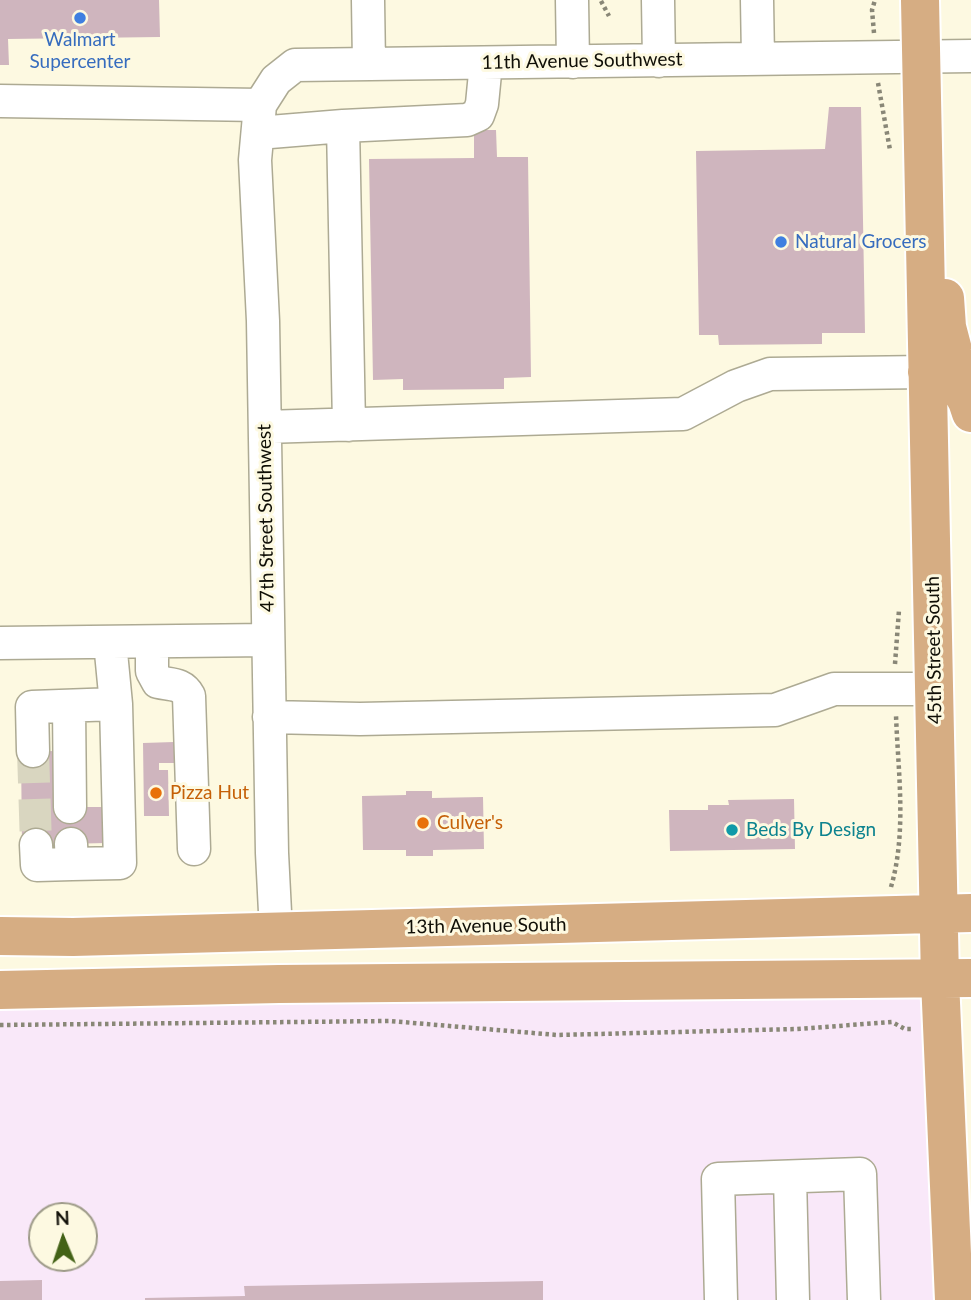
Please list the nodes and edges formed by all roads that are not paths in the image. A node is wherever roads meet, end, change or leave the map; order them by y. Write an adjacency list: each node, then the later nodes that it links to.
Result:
1 (368, 0): 12 (street)
2 (572, 0): 10 (street)
3 (658, 0): 9 (street)
4 (757, 0): 8 (street)
5 (920, 0): 6 (main road, 45th Street South)
6 (921, 56): 7 (street, 11th Avenue Southwest); 8 (street, 11th Avenue Southwest); 16 (main road, 45th Street South)
7 (971, 56)
8 (758, 58): 9 (street, 11th Avenue Southwest)
9 (659, 61): 10 (street, 11th Avenue Southwest)
10 (573, 62): 11 (street, 11th Avenue Southwest)
11 (486, 63): 12 (street, 11th Avenue Southwest); 15 (street)
12 (369, 64): 14 (street, 11th Avenue Southwest)
13 (0, 101): 14 (street)
14 (259, 119): 15 (street); 21 (street, 47th Street Southwest)
15 (343, 126): 20 (street)
16 (924, 188): 17 (main road); 18 (main road, 45th Street South)
17 (971, 369)
18 (927, 372): 19 (main road); 20 (street); 26 (main road, 45th Street South)
19 (971, 413)
20 (349, 425): 21 (street)
21 (265, 427): 22 (street, 47th Street Southwest)
22 (268, 640): 24 (street); 29 (street, 47th Street Southwest)
23 (110, 642): 24 (street); 25 (street); 27 (street)
24 (152, 642): 32 (street)
25 (0, 643)
26 (934, 689): 29 (street); 34 (main road, 45th Street South)
27 (116, 704): 28 (street); 33 (street)
28 (69, 706): 30 (street); 31 (street)
29 (269, 718): 35 (street, 47th Street Southwest)
30 (33, 751)
31 (70, 807)
32 (194, 849)
33 (36, 855)
34 (956, 914): 35 (main road, 13th Avenue South); 37 (main road, 45th Street South)
35 (276, 932): 36 (main road, 13th Avenue South); 38 (main road)
36 (0, 936)
37 (956, 979): 39 (main road); 41 (main road, 45th Street South)
38 (0, 983)
39 (0, 990)
40 (790, 1177): 42 (street); 43 (street); 44 (street)
41 (955, 1292)
42 (721, 1300)
43 (793, 1300)
44 (864, 1300)

